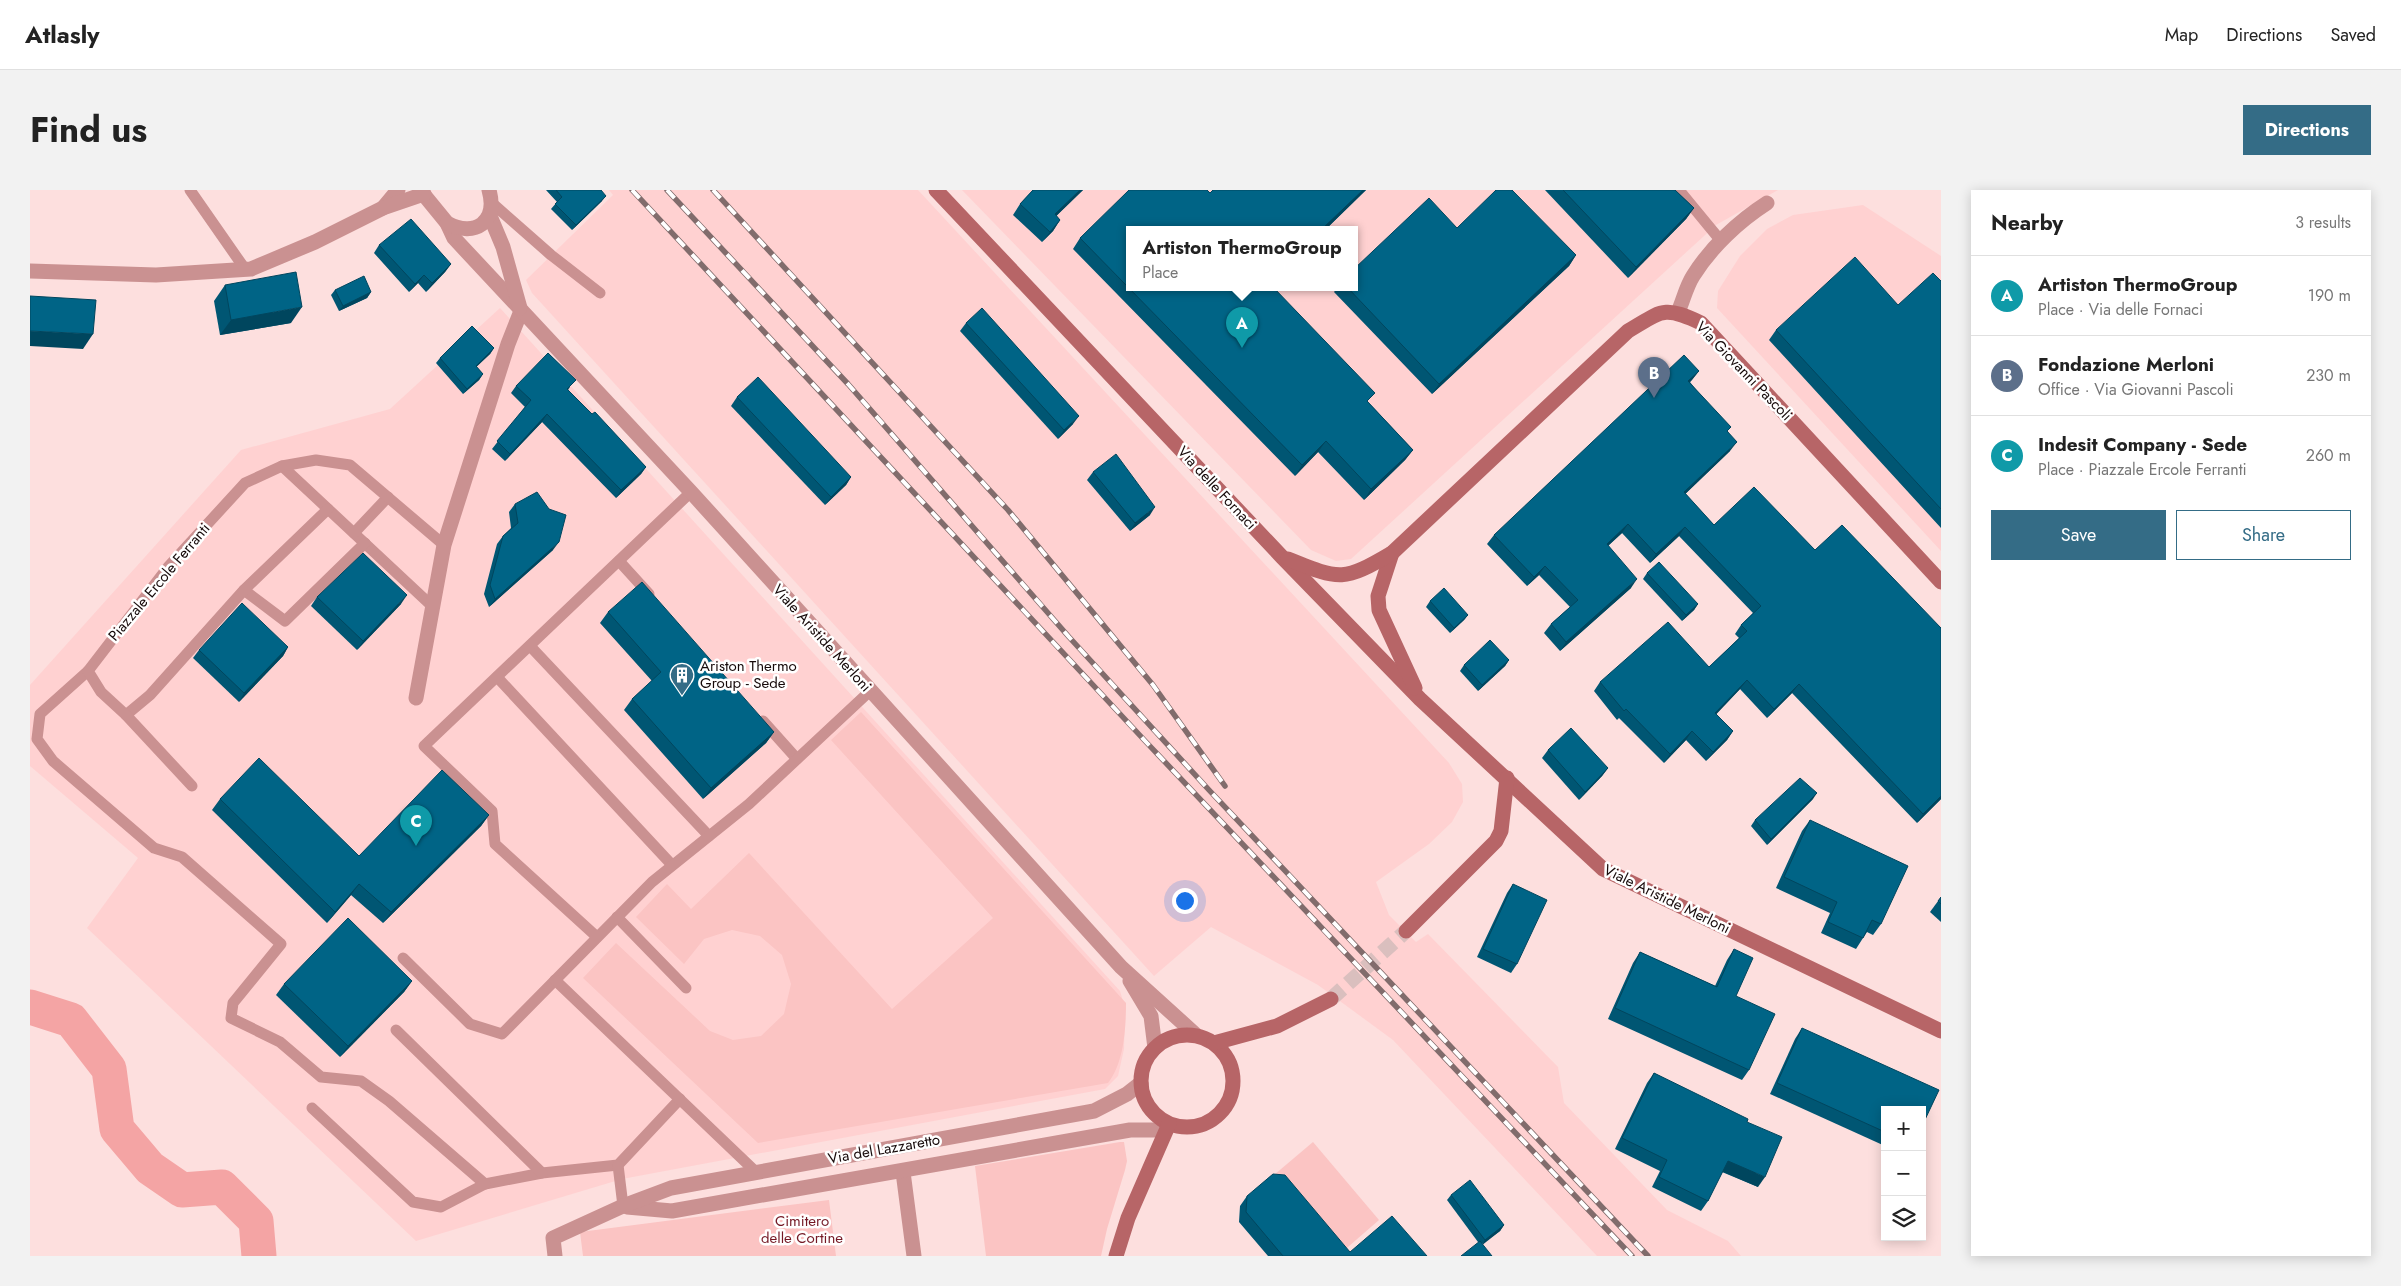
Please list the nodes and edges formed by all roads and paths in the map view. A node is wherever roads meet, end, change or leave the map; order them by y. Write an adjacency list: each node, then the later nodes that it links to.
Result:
1 (190, 190): 11 (lane)
2 (398, 190): 8 (street)
3 (936, 190): 24 (main road, Via delle Fornaci)
4 (1679, 190): 10 (lane)
5 (422, 192): 8 (street); 9 (street, Viale Aristide Merloni)
6 (490, 203): 9 (street); 13 (lane); 14 (street)
7 (1768, 203): 10 (street)
8 (383, 208): 11 (street)
9 (447, 223): 14 (street, Viale Aristide Merloni)
10 (1721, 241): 15 (street)
11 (245, 269): 12 (street)
12 (30, 272)
13 (600, 293)
14 (521, 312): 17 (street, Viale Aristide Merloni); 22 (street)
15 (1678, 312): 23 (main road); 26 (main road, Via Giovanni Pascoli)
16 (282, 466): 18 (lane, Piazzale Ercole Ferranti); 19 (lane); 31 (lane, Piazzale Ercole Ferranti)
17 (691, 492): 25 (lane); 33 (street, Viale Aristide Merloni)
18 (388, 497): 20 (lane); 22 (lane, Piazzale Ercole Ferranti)
19 (328, 509): 20 (lane); 27 (lane)
20 (354, 533): 21 (lane)
21 (365, 543): 27 (lane); 29 (lane)
22 (444, 545): 29 (street)
23 (1392, 553): 24 (main road); 35 (main road)
24 (1282, 557): 35 (main road, Via delle Fornaci)
25 (619, 561): 28 (lane); 30 (lane)
26 (1941, 582)
27 (244, 590): 36 (lane)
28 (658, 605)
29 (433, 607): 34 (street)
30 (530, 646): 32 (lane); 41 (lane)
31 (88, 671): 36 (lane); 64 (lane, Piazzale Ercole Ferranti)
32 (497, 677): 42 (lane); 45 (lane)
33 (870, 691): 38 (lane); 47 (street, Viale Aristide Merloni)
34 (416, 698)
35 (1420, 699): 39 (main road, Via delle Fornaci)
36 (126, 715): 40 (lane)
37 (758, 715): 38 (lane)
38 (797, 759): 41 (lane)
39 (1507, 778): 44 (main road); 52 (main road, Viale Aristide Merloni)
40 (192, 786)
41 (709, 836): 42 (lane)
42 (672, 865): 43 (lane)
43 (617, 917): 45 (lane); 49 (lane)
44 (1406, 931)
45 (597, 937): 48 (lane)
46 (403, 958): 48 (lane)
47 (1122, 967): 53 (street, Viale Aristide Merloni); 55 (street, Viale Aristide Merloni)
48 (555, 980): 57 (lane)
49 (686, 988)
50 (1331, 999): 54 (main road)
51 (396, 1030): 62 (lane)
52 (1941, 1031)
53 (1196, 1035): 54 (main road, Viale Aristide Merloni); 55 (main road)
54 (1214, 1043): 59 (main road, Viale Aristide Merloni)
55 (1155, 1048): 56 (main road)
56 (1141, 1083): 59 (main road); 63 (street, Via del Lazzaretto)
57 (680, 1099): 60 (lane); 63 (lane)
58 (312, 1108): 64 (lane)
59 (1168, 1127): 61 (street, Via del Lazzaretto); 68 (main road)
60 (618, 1165): 62 (lane); 65 (lane)
61 (903, 1172): 65 (street, Via del Lazzaretto); 67 (street, Via del Lazzaretto)
62 (542, 1173): 64 (lane)
63 (757, 1173): 65 (street, Via del Lazzaretto)
64 (485, 1184)
65 (623, 1206): 66 (street, Via del Lazzaretto)
66 (555, 1256)
67 (914, 1256)
68 (1116, 1256)

